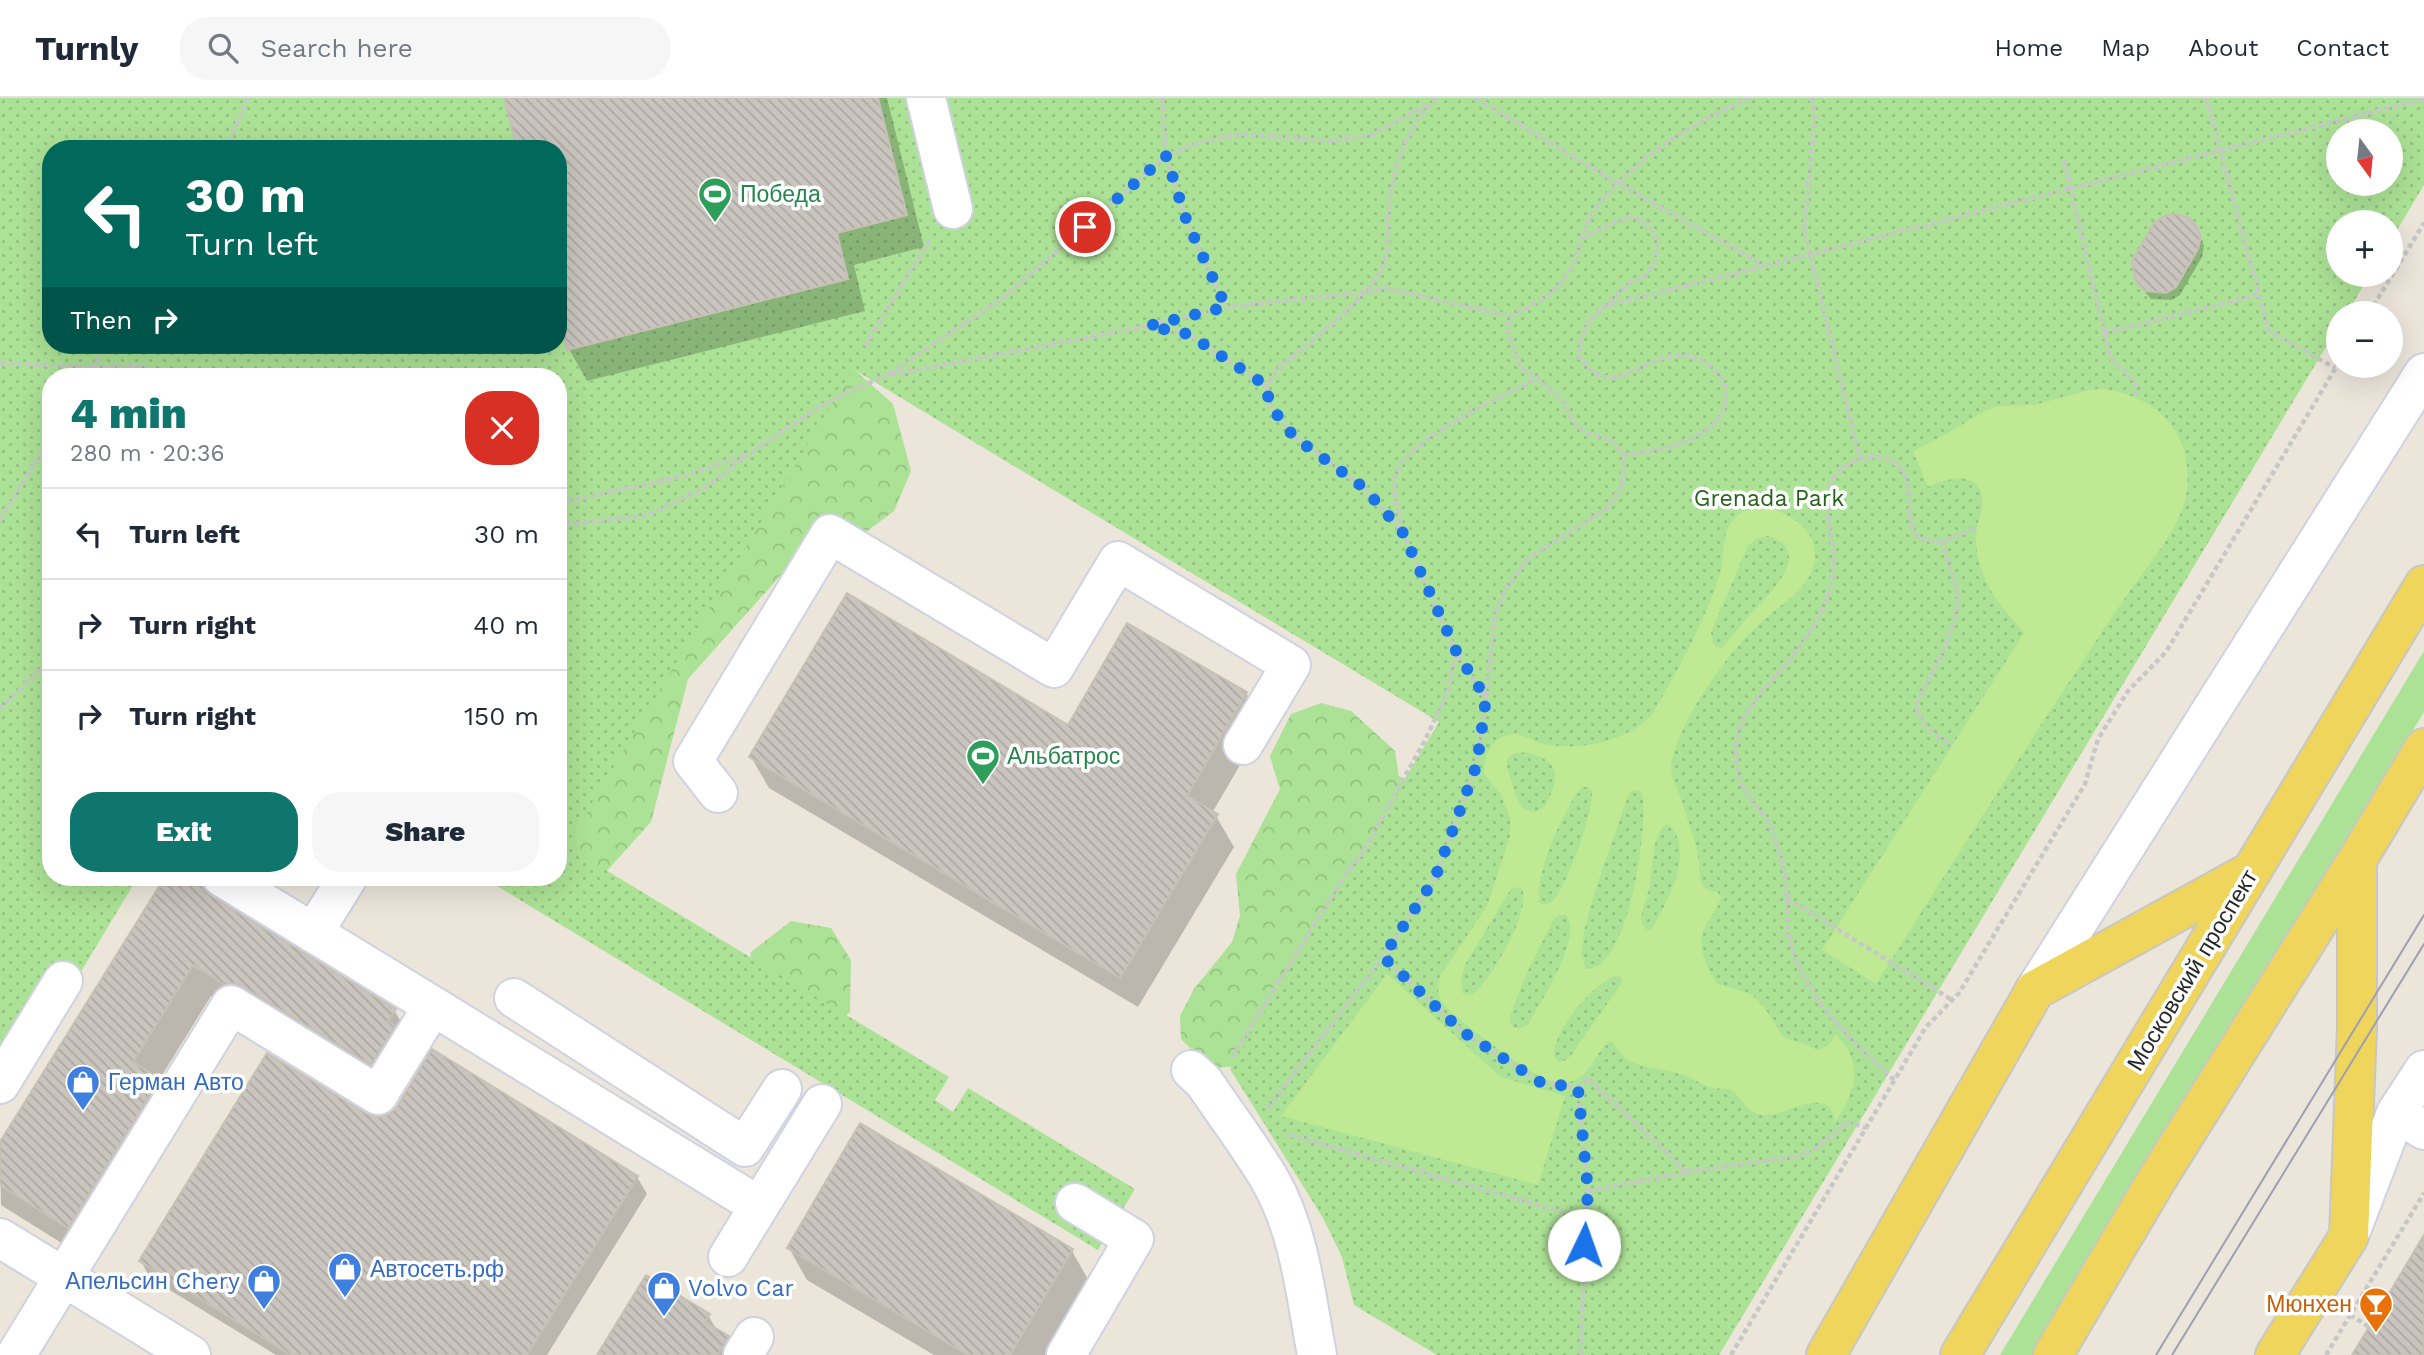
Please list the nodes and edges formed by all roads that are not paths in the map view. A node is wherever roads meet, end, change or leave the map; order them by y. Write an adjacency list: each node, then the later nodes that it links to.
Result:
1 (926, 98): 2 (street)
2 (943, 222)
3 (2424, 373): 14 (street)
4 (2424, 585): 9 (main road, Московский проспект)
5 (1243, 745): 7 (street)
6 (2424, 748): 8 (main road)
7 (718, 793)
8 (2357, 860): 26 (main road); 36 (main road)
9 (2252, 870): 14 (main road); 35 (main road, Московский проспект)
10 (237, 886): 12 (street)
11 (342, 886): 12 (street)
12 (313, 933): 16 (street)
13 (64, 981): 19 (street)
14 (2035, 990): 34 (main road)
15 (514, 998): 23 (street)
16 (433, 1006): 25 (street); 29 (street)
17 (1191, 1070): 33 (street)
18 (2424, 1070): 22 (street)
19 (0, 1084)
20 (782, 1089): 23 (street)
21 (822, 1104): 25 (street)
22 (2410, 1122): 26 (street)
23 (745, 1147): 25 (street)
24 (1074, 1203): 32 (street)
25 (759, 1206): 28 (street)
26 (2349, 1236): 37 (main road)
27 (0, 1238): 29 (street)
28 (728, 1257)
29 (64, 1277): 30 (street); 31 (street)
30 (16, 1355)
31 (191, 1355)
32 (1066, 1355)
33 (1317, 1355)
34 (1826, 1355)
35 (1960, 1355)
36 (2053, 1355)
37 (2275, 1355)

